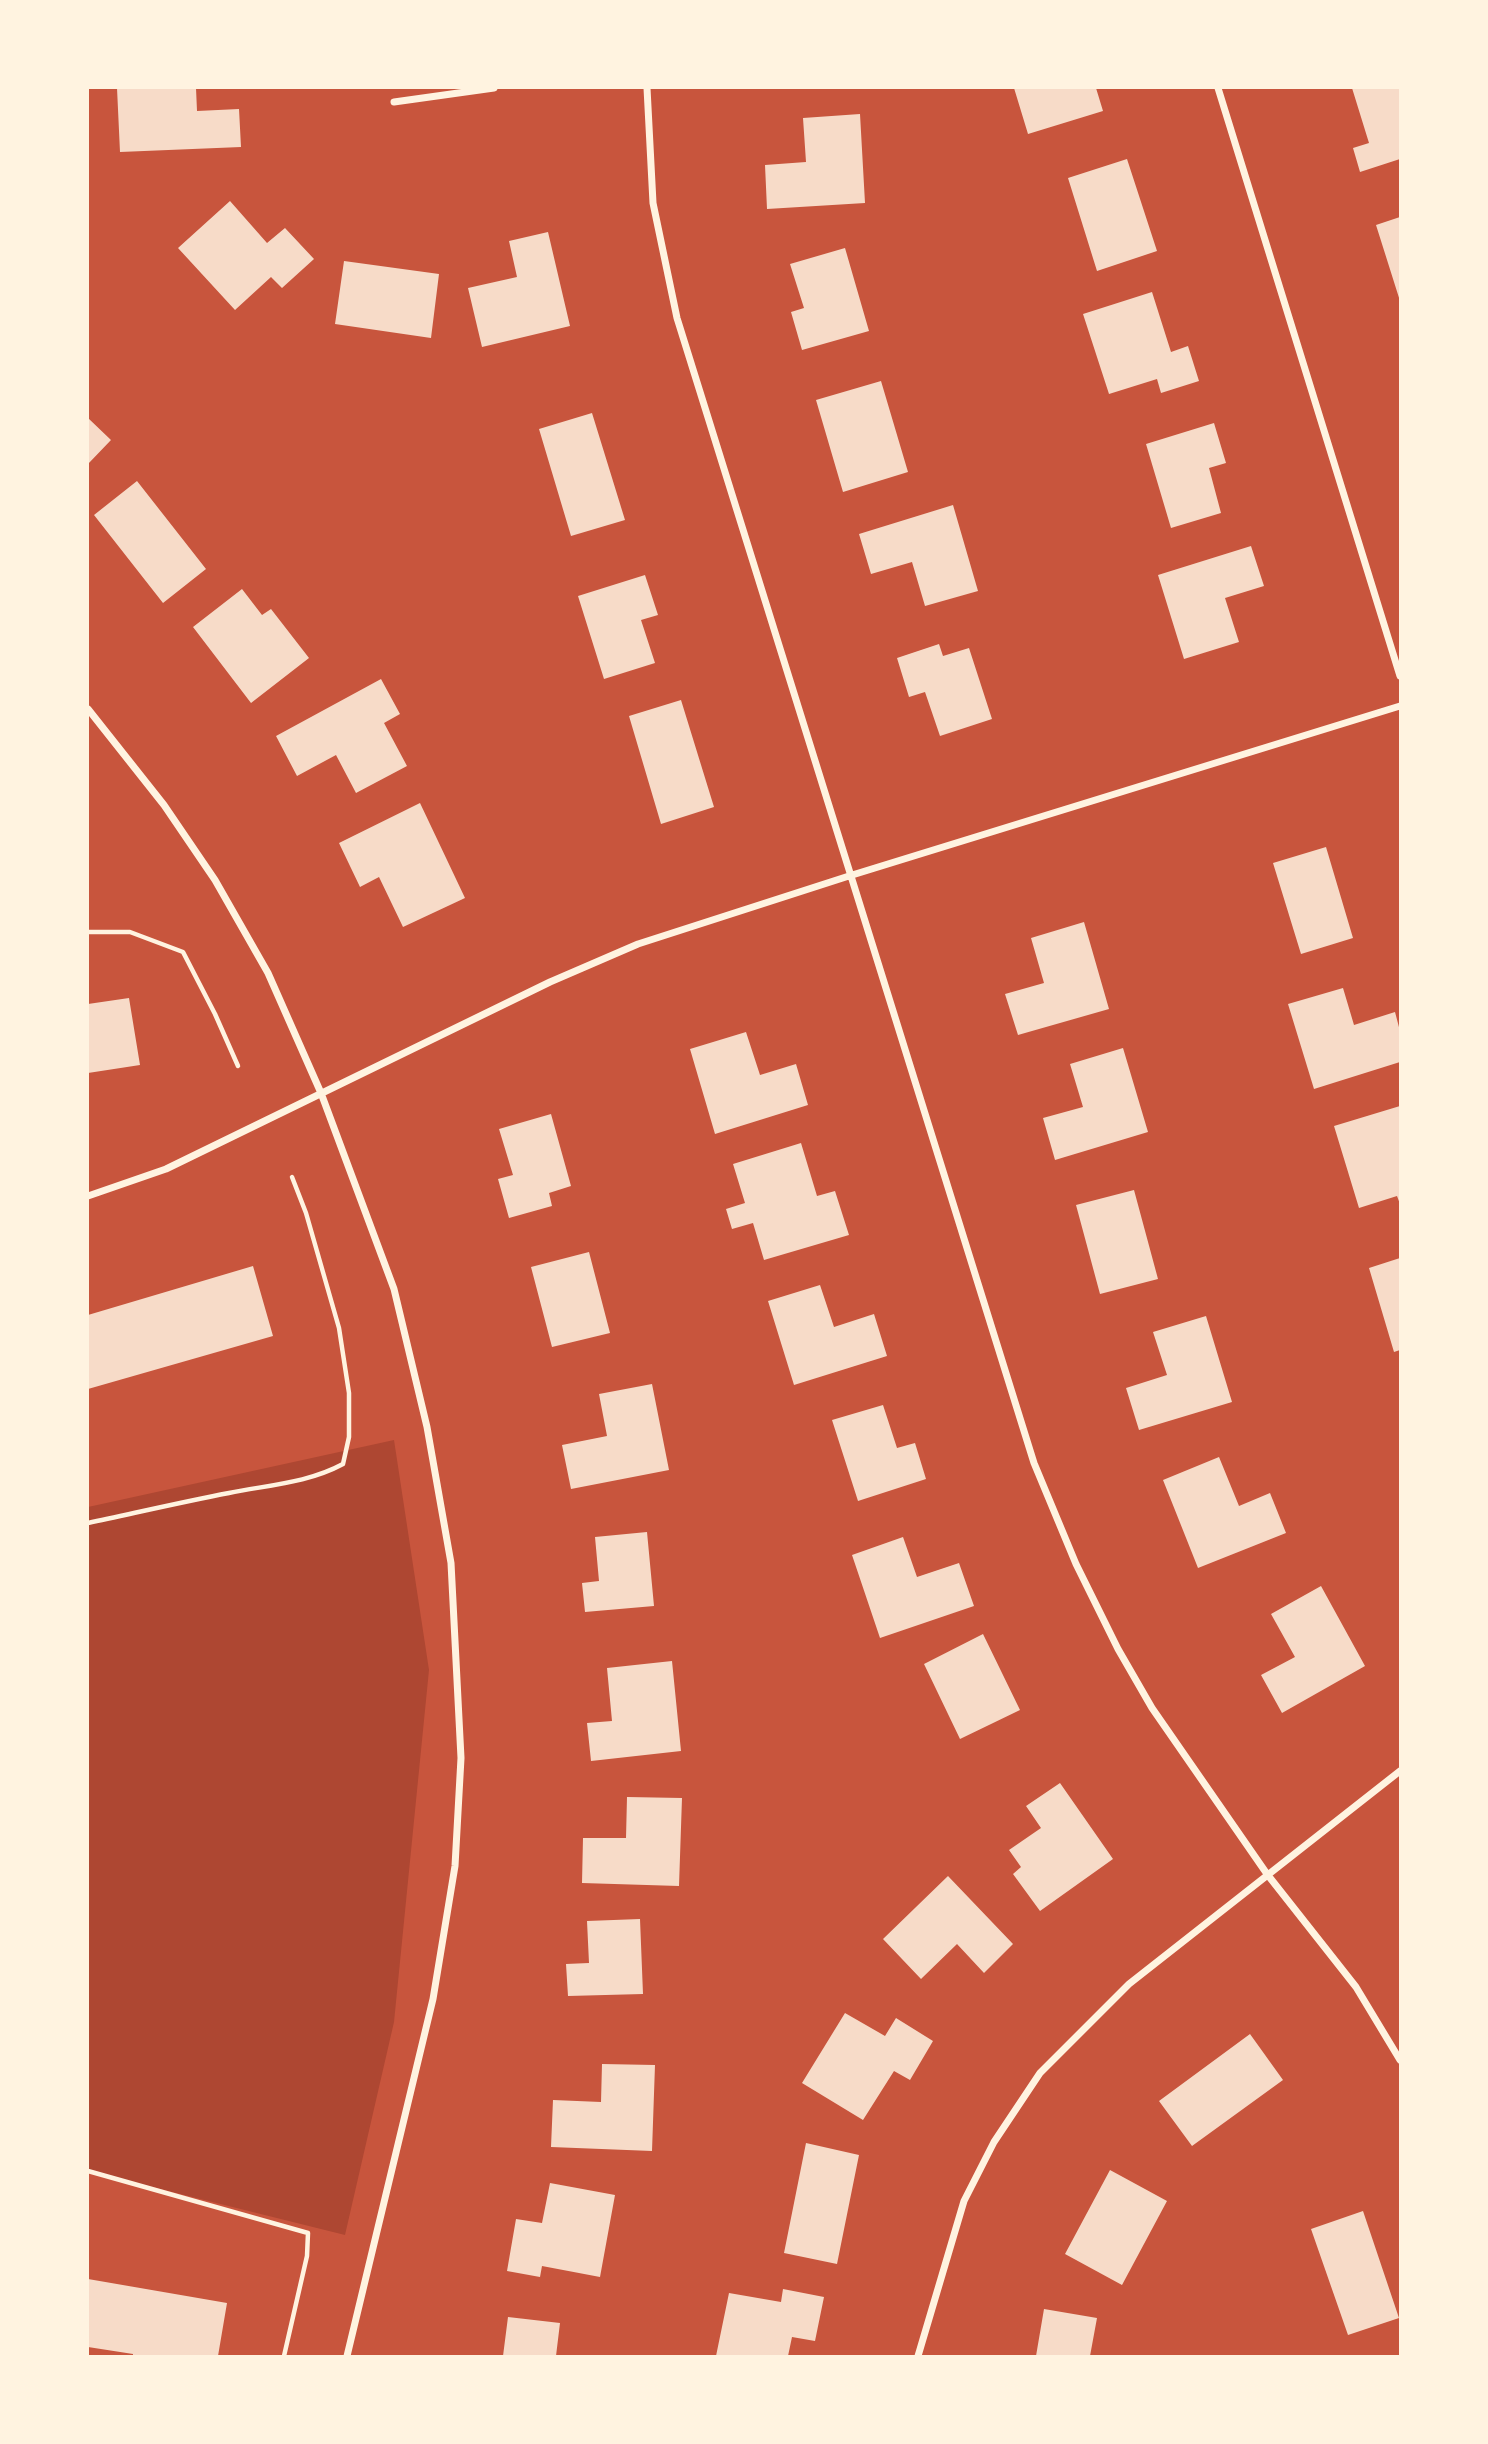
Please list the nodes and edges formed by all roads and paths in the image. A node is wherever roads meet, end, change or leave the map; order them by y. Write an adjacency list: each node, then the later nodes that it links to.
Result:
1 (494, 88): 4 (street)
2 (647, 88): 8 (street)
3 (1218, 88): 5 (street)
4 (394, 102)
5 (1401, 676)
6 (1401, 706): 8 (street)
7 (88, 709): 11 (street)
8 (849, 876): 11 (street); 16 (street)
9 (88, 932): 10 (path)
10 (239, 1066)
11 (321, 1093): 13 (street); 20 (street)
12 (292, 1177): 14 (path)
13 (88, 1196)
14 (88, 1523)
15 (1401, 1771): 16 (street)
16 (1267, 1874): 17 (street); 21 (street)
17 (1401, 2060)
18 (88, 2171): 19 (path)
19 (284, 2357)
20 (347, 2357)
21 (918, 2357)

